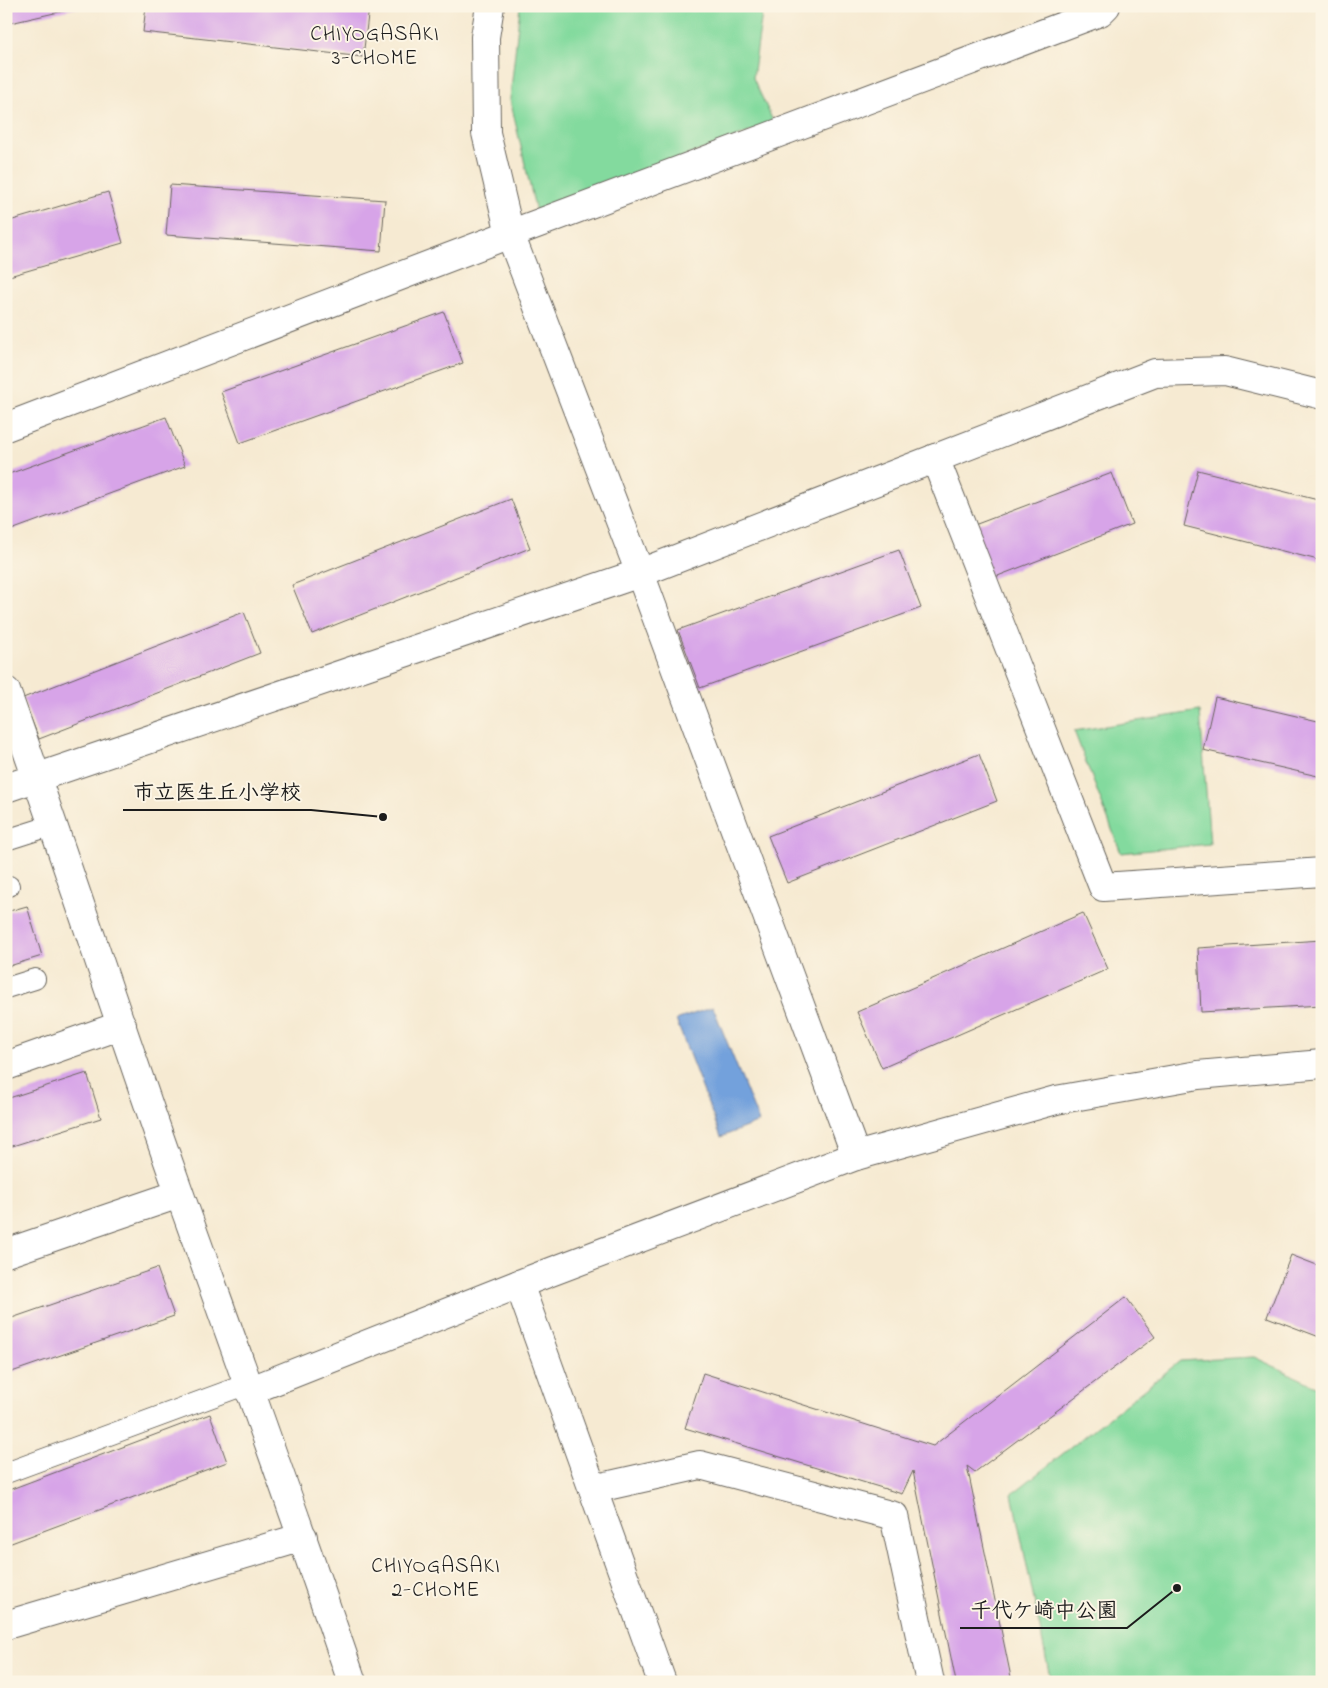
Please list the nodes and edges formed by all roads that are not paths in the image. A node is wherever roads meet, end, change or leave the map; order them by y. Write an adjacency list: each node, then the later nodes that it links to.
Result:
1 (490, 6): 3 (street)
2 (1106, 6): 3 (street)
3 (510, 234): 5 (street); 7 (street)
4 (1322, 395): 6 (street)
5 (6, 427)
6 (935, 458): 7 (street); 13 (street)
7 (640, 573): 9 (street); 19 (street)
8 (6, 691): 9 (street)
9 (37, 777): 10 (street); 11 (street)
10 (6, 788)
11 (53, 825): 12 (lane); 16 (street)
12 (6, 840)
13 (1322, 872)
14 (35, 979): 15 (lane)
15 (6, 988)
16 (122, 1026): 18 (street); 20 (street)
17 (1322, 1064): 19 (street)
18 (6, 1066)
19 (856, 1156): 22 (street)
20 (180, 1194): 21 (street); 23 (street)
21 (6, 1252)
22 (519, 1284): 23 (street); 25 (street)
23 (248, 1388): 24 (lane); 26 (street)
24 (6, 1473)
25 (593, 1489): 29 (street); 30 (street)
26 (303, 1536): 27 (street); 28 (street)
27 (6, 1625)
28 (352, 1682)
29 (662, 1682)
30 (930, 1682)

